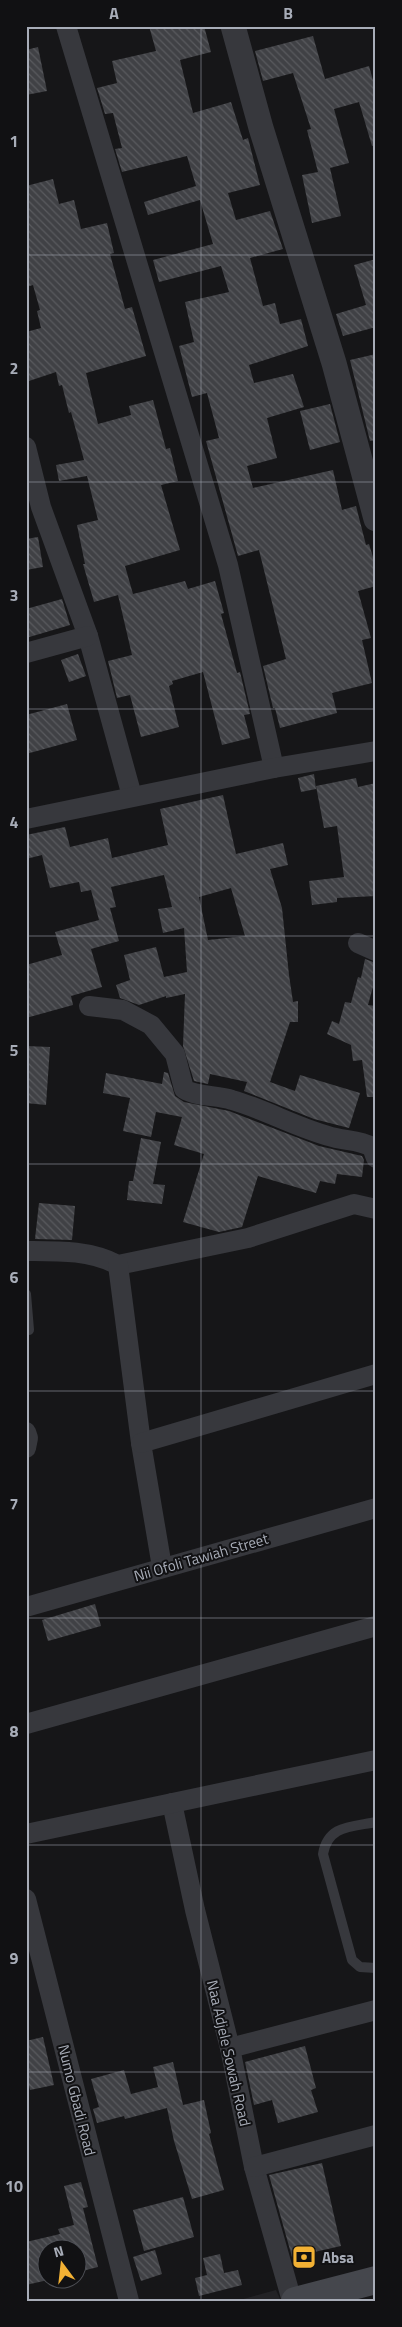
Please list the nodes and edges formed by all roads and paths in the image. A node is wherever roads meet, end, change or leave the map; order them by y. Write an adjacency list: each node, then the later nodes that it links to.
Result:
1 (66, 26): 9 (street)
2 (233, 26): 5 (street)
3 (26, 448): 4 (street)
4 (34, 508): 6 (street)
5 (376, 519)
6 (88, 636): 7 (street); 10 (street)
7 (26, 653)
8 (376, 751): 9 (street)
9 (274, 768): 10 (street)
10 (132, 796): 11 (street)
11 (26, 819)
12 (89, 1006): 13 (street)
13 (376, 1158)
14 (376, 1209): 16 (street)
15 (26, 1251): 16 (street)
16 (118, 1266): 21 (street)
17 (26, 1294): 18 (lane)
18 (29, 1330)
19 (376, 1374): 21 (street)
20 (26, 1432): 22 (street)
21 (140, 1443): 24 (street)
22 (26, 1448)
23 (376, 1508): 24 (street, Nii Ofoli Tawiah Street)
24 (162, 1567): 25 (street, Nii Ofoli Tawiah Street)
25 (26, 1606)
26 (376, 1626): 27 (street)
27 (26, 1724)
28 (376, 1760): 29 (street)
29 (172, 1803): 31 (street); 35 (street, Naa Adjele Sowah Road)
30 (376, 1822): 33 (lane)
31 (26, 1834)
32 (26, 1900): 39 (street, Numo Gbadi Road)
33 (376, 1968)
34 (376, 2010): 35 (street)
35 (230, 2048): 37 (street, Naa Adjele Sowah Road)
36 (376, 2135): 37 (street)
37 (254, 2167): 40 (street, Naa Adjele Sowah Road)
38 (376, 2280): 40 (main road)
39 (129, 2301)
40 (294, 2301)

